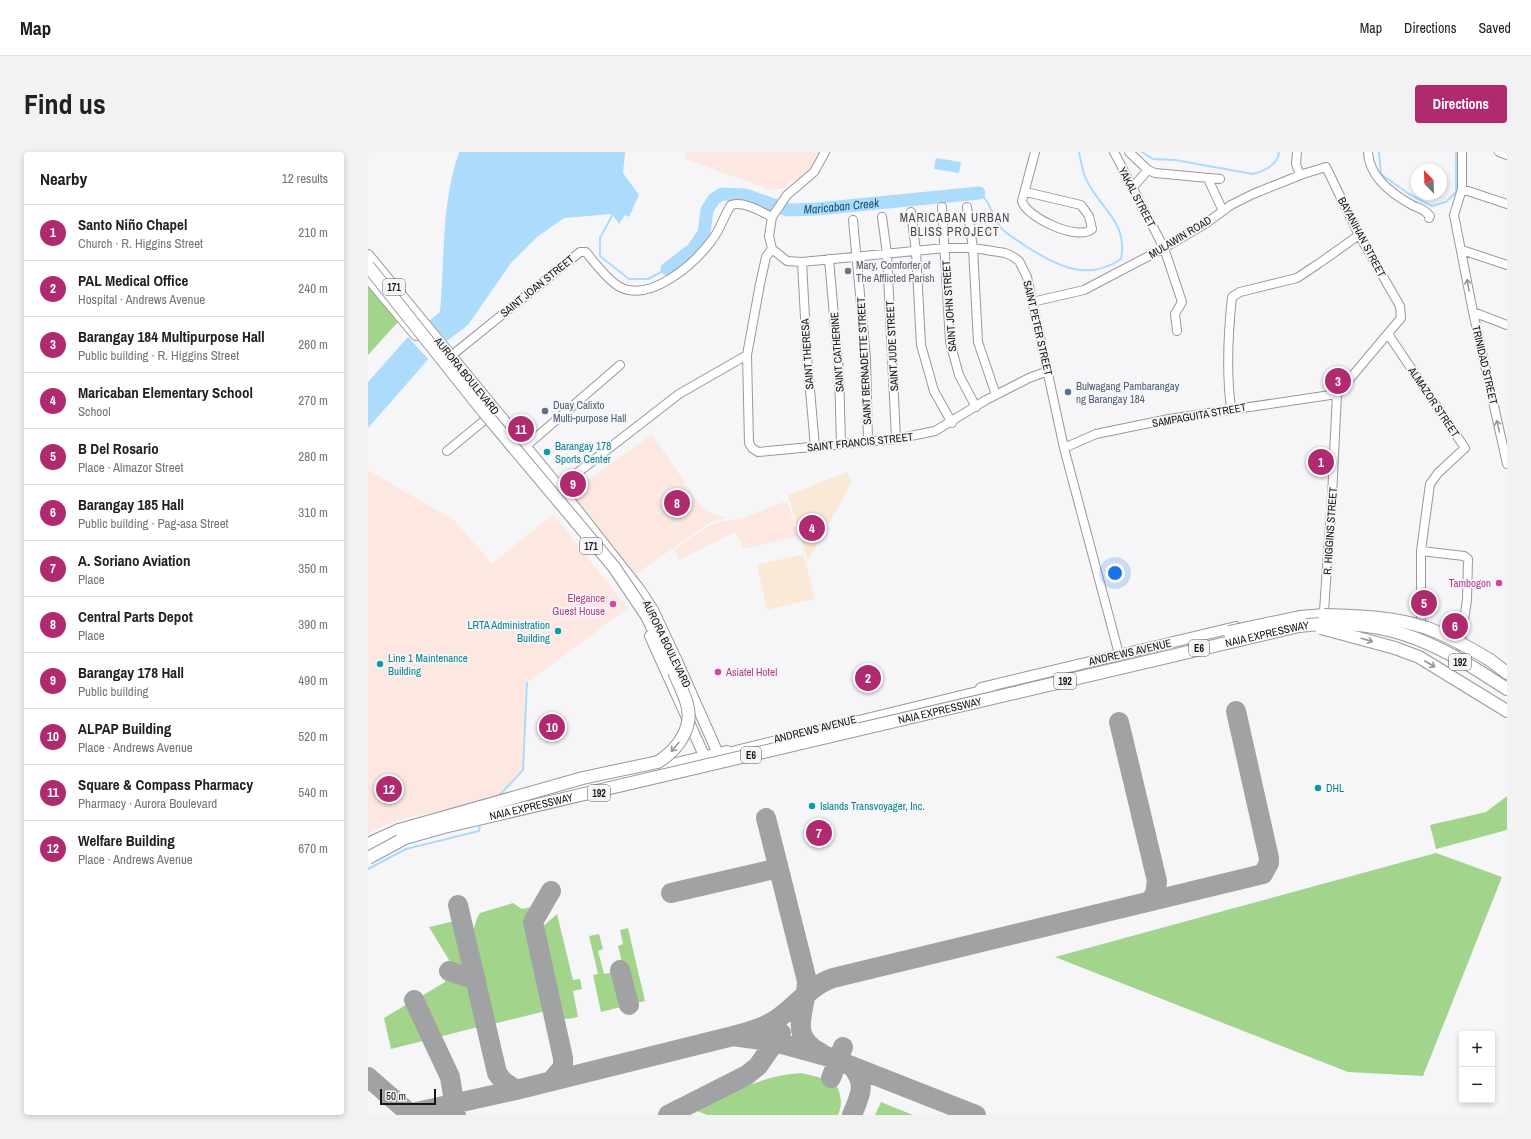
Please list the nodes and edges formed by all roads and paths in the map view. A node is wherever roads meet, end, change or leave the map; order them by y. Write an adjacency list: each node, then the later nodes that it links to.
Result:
1 (825, 152): 23 (street)
2 (1035, 152): 17 (street)
3 (1114, 152): 15 (street, YAKAL STREET)
4 (1129, 152): 11 (street)
5 (1297, 152): 12 (street)
6 (1368, 152): 25 (street)
7 (1462, 152): 16 (street, TRINIDAD STREET)
8 (1499, 152): 9 (street)
9 (1507, 155)
10 (1326, 167): 12 (street, MULAWIN ROAD); 27 (street, BAYANIHAN STREET)
11 (1148, 170): 13 (street); 15 (street)
12 (1300, 175): 21 (street, MULAWIN ROAD)
13 (1208, 179): 14 (street); 21 (street)
14 (1220, 179)
15 (1132, 188): 30 (street, YAKAL STREET)
16 (1462, 189): 18 (street); 32 (street, TRINIDAD STREET)
17 (1026, 192): 17 (street)
18 (1507, 204)
19 (942, 207): 28 (street, SAINT JOHN STREET)
20 (967, 207): 29 (street)
21 (1223, 211): 30 (street, MULAWIN ROAD)
22 (912, 212): 33 (street)
23 (772, 216): 31 (street); 49 (street, SAINT JOAN STREET)
24 (882, 217): 34 (street, SAINT JUDE STREET)
25 (1429, 218)
26 (853, 220): 36 (street, SAINT BERNADETTE STREET)
27 (1359, 236): 47 (street, BAYANIHAN STREET); 56 (street)
28 (945, 248): 29 (street, SAINT PETER STREET); 33 (street, SAINT PETER STREET); 55 (street, SAINT JOHN STREET)
29 (973, 248): 42 (street, SAINT PETER STREET); 54 (street)
30 (1164, 248): 42 (street, MULAWIN ROAD); 45 (street, YAKAL STREET)
31 (772, 249): 38 (street, SAINT PETER STREET); 50 (street)
32 (1462, 250): 39 (street); 43 (street, TRINIDAD STREET, one-way to 32)
33 (916, 251): 34 (street, SAINT PETER STREET); 58 (street)
34 (887, 254): 36 (street, SAINT PETER STREET); 59 (street, SAINT JUDE STREET)
35 (368, 255): 46 (main road, AURORA BOULEVARD / 171)
36 (858, 256): 37 (street, SAINT PETER STREET); 60 (street, SAINT BERNADETTE STREET)
37 (829, 260): 38 (street, SAINT PETER STREET); 61 (street, SAINT CATHERINE)
38 (802, 262): 63 (street, SAINT THERESA)
39 (1507, 265)
40 (368, 266): 94 (highway, one-way to 94, bridge)
41 (368, 278): 48 (main road, AURORA BOULEVARD / 171)
42 (1032, 302): 52 (street, SAINT PETER STREET)
43 (1473, 312): 44 (street); 66 (street, TRINIDAD STREET, one-way to 43)
44 (1507, 324)
45 (1177, 331)
46 (432, 333): 48 (main road); 49 (main road, AURORA BOULEVARD / 171)
47 (1388, 334): 53 (street); 70 (street, ALMAZOR STREET)
48 (422, 342): 57 (main road, AURORA BOULEVARD / 171)
49 (449, 354): 62 (main road, AURORA BOULEVARD / 171)
50 (747, 355): 63 (street, SAINT FRANCIS STREET); 67 (street)
51 (620, 365): 62 (street)
52 (1048, 371): 54 (street, SAINT FRANCIS STREET); 64 (street, SAINT PETER STREET)
53 (1337, 394): 56 (street, SAMPAGUITA STREET); 71 (street, R. HIGGINS STREET)
54 (996, 395): 55 (street, SAINT FRANCIS STREET)
55 (976, 407): 58 (street, SAINT FRANCIS STREET)
56 (1231, 408): 64 (street, SAMPAGUITA STREET)
57 (486, 419): 65 (street); 69 (main road, AURORA BOULEVARD / 171)
58 (952, 423): 59 (street, SAINT FRANCIS STREET)
59 (896, 439): 60 (street, SAINT FRANCIS STREET)
60 (868, 441): 61 (street, SAINT FRANCIS STREET)
61 (841, 444): 63 (street, SAINT FRANCIS STREET)
62 (525, 447): 67 (main road, AURORA BOULEVARD / 171)
63 (815, 447)
64 (1064, 448): 78 (street, SAINT PETER STREET)
65 (447, 451)
66 (1507, 464)
67 (559, 487): 68 (main road, AURORA BOULEVARD / 171)
68 (601, 539): 69 (main road); 86 (main road, AURORA BOULEVARD / 171)
69 (591, 547): 87 (main road, AURORA BOULEVARD / 171)
70 (1421, 552): 73 (street, ALMAZOR STREET); 77 (street)
71 (1324, 611): 73 (main road, ANDREWS AVENUE / 192); 74 (main road, ANDREWS AVENUE / 192)
72 (1302, 625): 83 (highway, NAIA EXPRESSWAY / E6, bridge); 85 (highway, one-way to 85, bridge); 96 (highway, NAIA EXPRESSWAY / E6, bridge)
73 (1417, 626): 75 (main road); 77 (main road, ANDREWS AVENUE / 192)
74 (1226, 629): 76 (main road); 78 (main road, ANDREWS AVENUE / 192)
75 (1409, 638): 76 (main road, ANDREWS AVENUE / 192); 84 (main road, ANDREWS AVENUE / 192)
76 (1229, 642): 82 (main road, ANDREWS AVENUE / 192)
77 (1460, 647): 81 (main road, ANDREWS AVENUE / 192)
78 (1119, 654): 80 (main road, ANDREWS AVENUE / 192)
79 (1507, 673): 94 (highway, NAIA EXPRESSWAY / E6, bridge)
80 (1035, 675): 82 (main road); 86 (main road, ANDREWS AVENUE / 192)
81 (1507, 677)
82 (1038, 688): 88 (main road, ANDREWS AVENUE / 192)
83 (1507, 689)
84 (1507, 693)
85 (1507, 711)
86 (718, 754): 87 (main road, ANDREWS AVENUE / 192); 88 (main road, AURORA BOULEVARD / 171)
87 (705, 757): 89 (main road, AURORA BOULEVARD / 171); 90 (main road, ANDREWS AVENUE / 192)
88 (722, 764): 89 (main road, ANDREWS AVENUE / 192)
89 (709, 767): 91 (main road, ANDREWS AVENUE / 192)
90 (520, 800): 91 (main road); 95 (main road, ANDREWS AVENUE / 192)
91 (523, 811): 92 (main road, ANDREWS AVENUE / 192)
92 (488, 819)
93 (475, 822): 96 (main road)
94 (399, 830): 95 (highway, NAIA EXPRESSWAY / E6)
95 (368, 843)
96 (368, 857)

